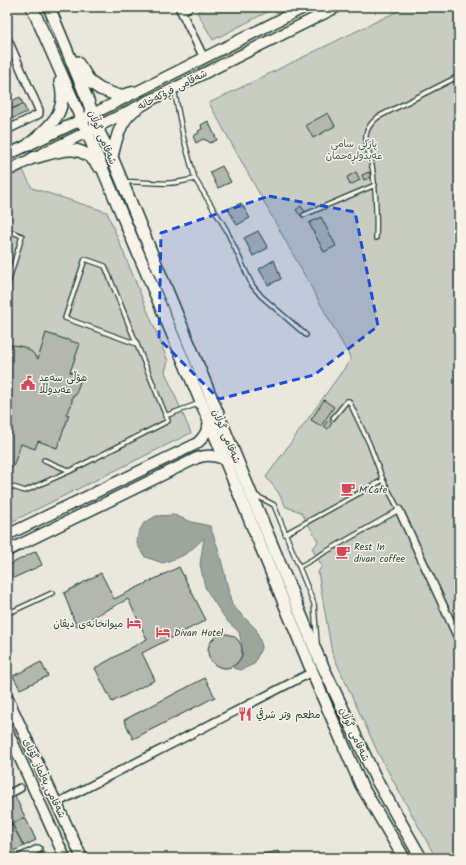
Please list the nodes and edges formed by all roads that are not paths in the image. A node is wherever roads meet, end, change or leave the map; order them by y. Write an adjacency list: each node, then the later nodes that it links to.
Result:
1 (32, 7): 10 (main road, شەقامی گوڵان)
2 (49, 7): 8 (main road, شەقامی گوڵان)
3 (188, 7): 6 (street)
4 (305, 7): 9 (street, شەقامی فڕۆکەخانە)
5 (337, 7): 14 (street, شەقامی فڕۆکەخانە)
6 (180, 9): 9 (street)
7 (7, 38): 18 (street)
8 (68, 50): 12 (main road); 15 (main road, شەقامی گوڵان)
9 (204, 58): 12 (street, شەقامی فڕۆکەخانە)
10 (54, 59): 16 (main road, شەقامی گوڵان); 20 (main road)
11 (459, 76): 28 (lane)
12 (135, 92): 15 (street, شەقامی فڕۆکەخانە)
13 (175, 94): 26 (lane)
14 (147, 102): 17 (street, شەقامی فڕۆکەخانە); 22 (main road)
15 (92, 114): 16 (street, شەقامی فڕۆکەخانە); 17 (main road, شەقامی گوڵان)
16 (81, 120): 19 (main road, شەقامی گوڵان); 20 (street, شەقامی فڕۆکەخانە)
17 (97, 127): 19 (street, شەقامی فڕۆکەخانە); 22 (main road, شەقامی گوڵان)
18 (7, 130)
19 (86, 132): 23 (street, شەقامی فڕۆکەخانە); 25 (main road, شەقامی گوڵان)
20 (28, 145): 21 (street, شەقامی فڕۆکەخانە)
21 (7, 156)
22 (112, 157): 27 (main road, شەقامی گوڵان)
23 (33, 158): 24 (street, شەقامی فڕۆکەخانە); 25 (main road)
24 (7, 171)
25 (105, 175): 35 (main road, شەقامی گوڵان)
26 (195, 178): 27 (lane); 33 (lane)
27 (122, 183): 46 (main road, شەقامی گوڵان)
28 (375, 185): 29 (lane); 31 (lane)
29 (304, 215)
30 (7, 230): 32 (lane)
31 (376, 238)
32 (7, 287)
33 (306, 335)
34 (137, 344): 34 (lane); 36 (lane)
35 (201, 403): 36 (lane); 38 (main road, شەقامی گوڵان)
36 (165, 416): 43 (lane)
37 (333, 418): 44 (lane)
38 (209, 421): 39 (street); 41 (main road, شەقامی گوڵان)
39 (191, 446): 40 (street); 49 (street)
40 (197, 458): 41 (street); 50 (street)
41 (224, 459): 52 (main road, شەقامی گوڵان)
42 (44, 460): 43 (lane)
43 (70, 471): 45 (lane)
44 (383, 480): 47 (lane); 48 (lane)
45 (7, 485)
46 (250, 492): 48 (lane); 52 (main road, شەقامی گوڵان)
47 (398, 510): 51 (lane); 55 (street)
48 (285, 534): 51 (lane)
49 (7, 535)
50 (7, 551)
51 (299, 567): 56 (lane)
52 (276, 568): 56 (main road, شەقامی گوڵان); 57 (main road, شەقامی گوڵان)
53 (52, 593): 54 (lane)
54 (10, 613)
55 (459, 640)
56 (318, 656): 70 (main road, شەقامی گوڵان)
57 (312, 672): 63 (street); 69 (main road, شەقامی گوڵان)
58 (7, 697): 63 (street, شەقامی یەڵماز گۆنای)
59 (7, 730): 60 (street, شەقامی یەڵماز گۆنای)
60 (10, 740): 66 (street, شەقامی یەڵماز گۆنای)
61 (20, 788): 62 (street)
62 (7, 795)
63 (57, 803): 64 (street, شەقامی یەڵماز گۆنای)
64 (78, 848): 66 (street); 68 (street, شەقامی یەڵماز گۆنای)
65 (38, 849): 67 (street)
66 (64, 856)
67 (20, 858)
68 (82, 858)
69 (404, 858)
70 (421, 858)

